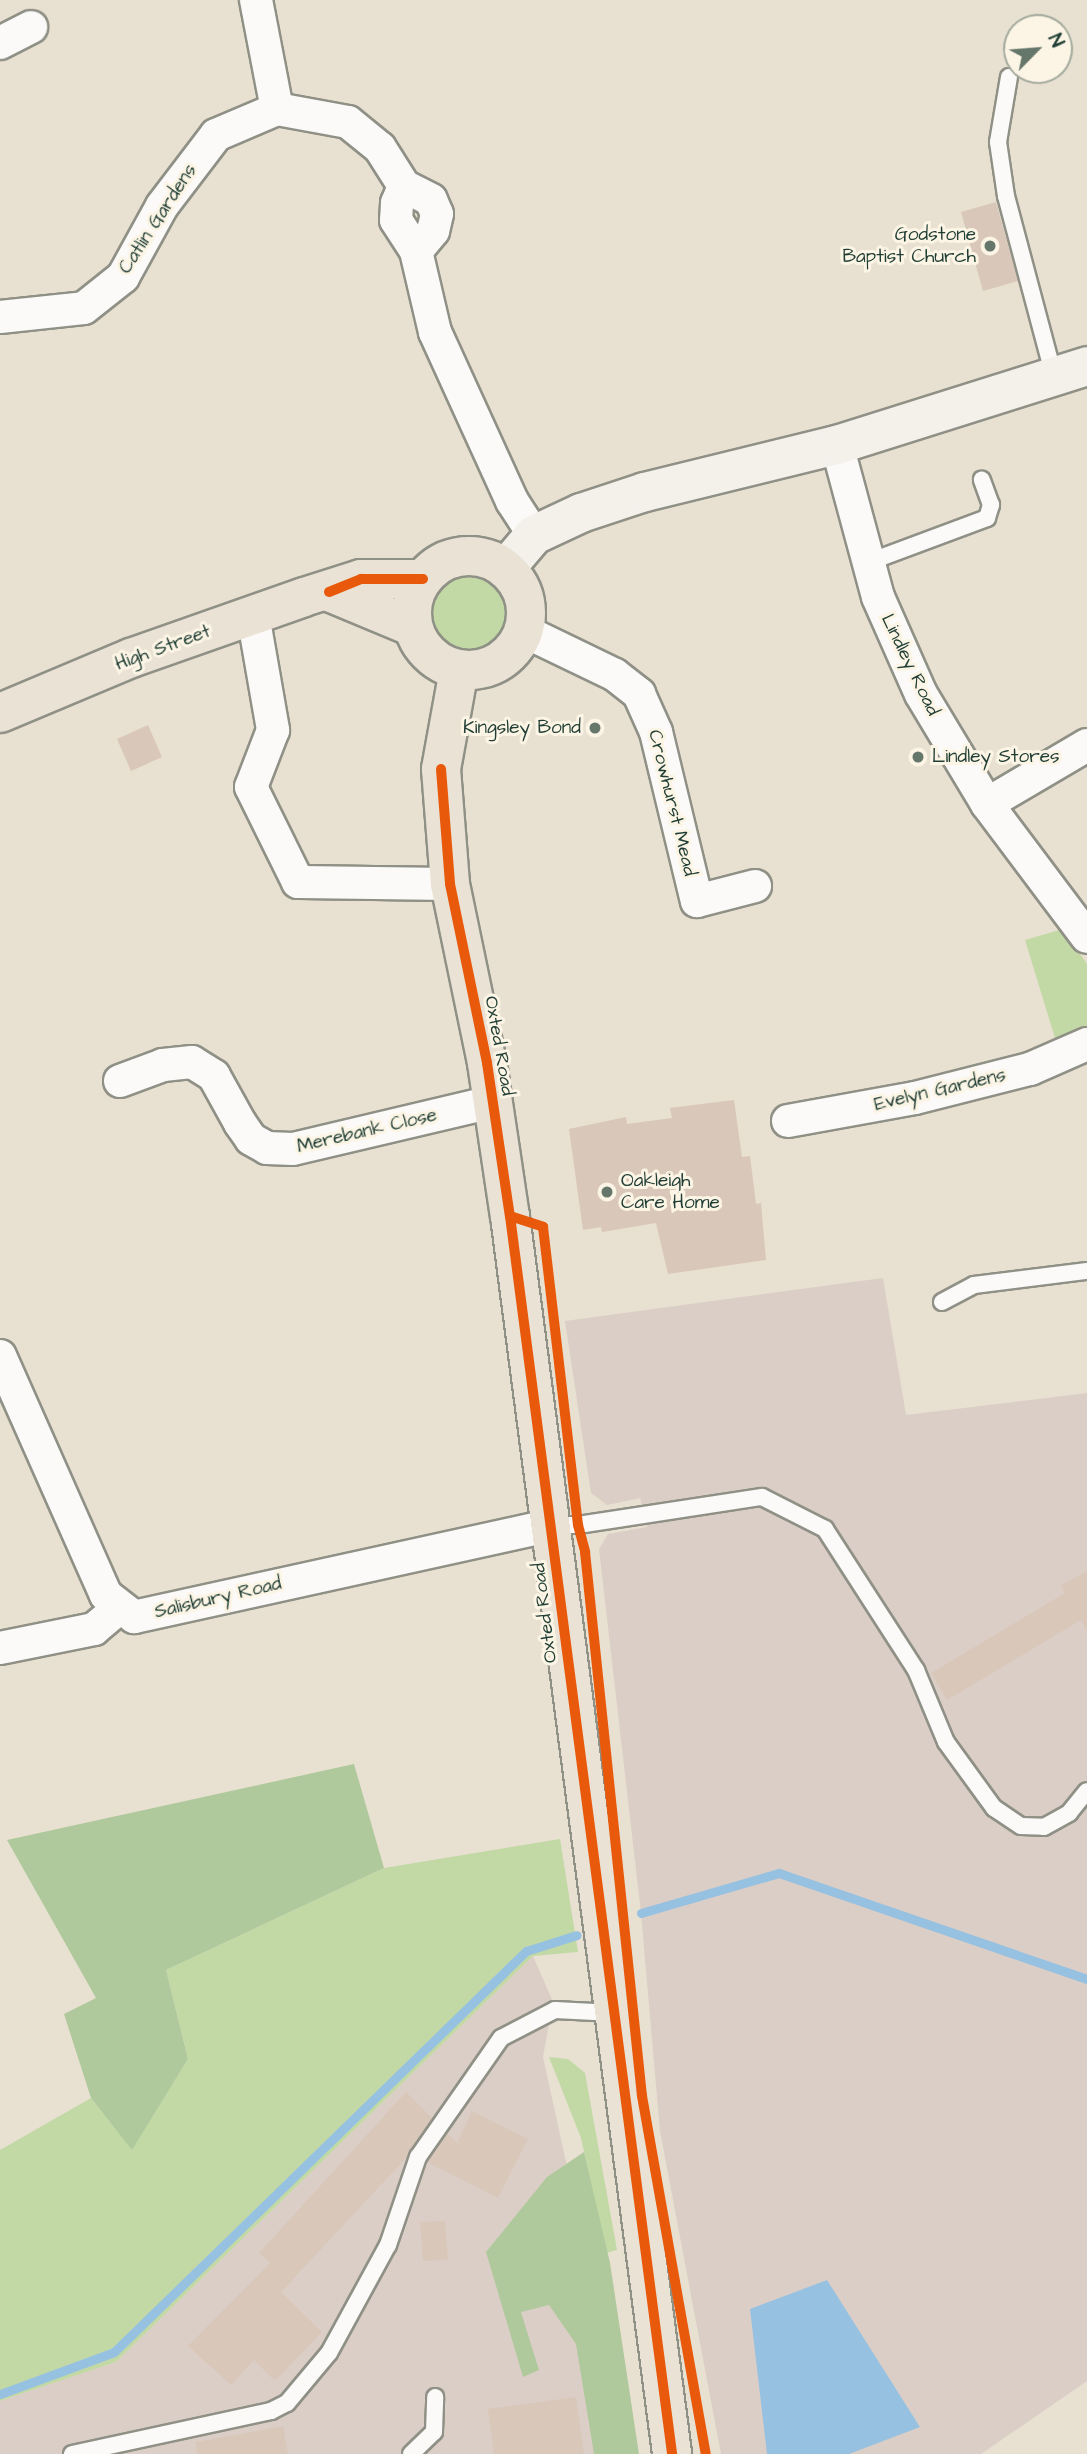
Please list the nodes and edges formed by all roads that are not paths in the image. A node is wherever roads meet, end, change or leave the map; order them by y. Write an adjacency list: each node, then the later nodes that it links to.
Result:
1 (256, 0): 5 (street)
2 (31, 27): 3 (street)
3 (0, 43)
4 (1008, 84): 7 (lane)
5 (276, 109): 6 (street, Catlin Gardens); 10 (street)
6 (0, 317)
7 (1070, 372): 8 (main road)
8 (837, 445): 10 (main road); 11 (street, Lindley Road)
9 (982, 480): 11 (lane)
10 (534, 535): 12 (main road)
11 (869, 562): 21 (street, Lindley Road)
12 (506, 568): 13 (main road); 17 (main road)
13 (423, 579): 14 (main road, High Street); 16 (main road)
14 (328, 592): 15 (main road, High Street); 16 (main road)
15 (253, 615): 19 (main road, High Street); 22 (street)
16 (414, 627): 18 (main road)
17 (524, 631): 18 (main road); 23 (street, Crowhurst Mead)
18 (459, 670): 22 (main road, Oxted Road)
19 (0, 713)
20 (1087, 745): 21 (street)
21 (987, 804): 24 (street, Lindley Road)
22 (450, 884): 27 (main road, Oxted Road)
23 (755, 886)
24 (1087, 937)
25 (1087, 1044): 28 (street, Evelyn Gardens)
26 (120, 1081): 27 (street, Merebank Close)
27 (492, 1102): 32 (main road, Oxted Road)
28 (788, 1121)
29 (1087, 1270): 30 (lane)
30 (942, 1302)
31 (0, 1356): 33 (street)
32 (552, 1525): 33 (street, Salisbury Road); 35 (lane); 36 (main road, Oxted Road)
33 (119, 1608): 34 (street)
34 (0, 1648)
35 (1087, 1791)
36 (614, 2013): 38 (lane); 40 (main road, Oxted Road)
37 (435, 2397): 39 (lane)
38 (72, 2454)
39 (411, 2454)
40 (672, 2454)

